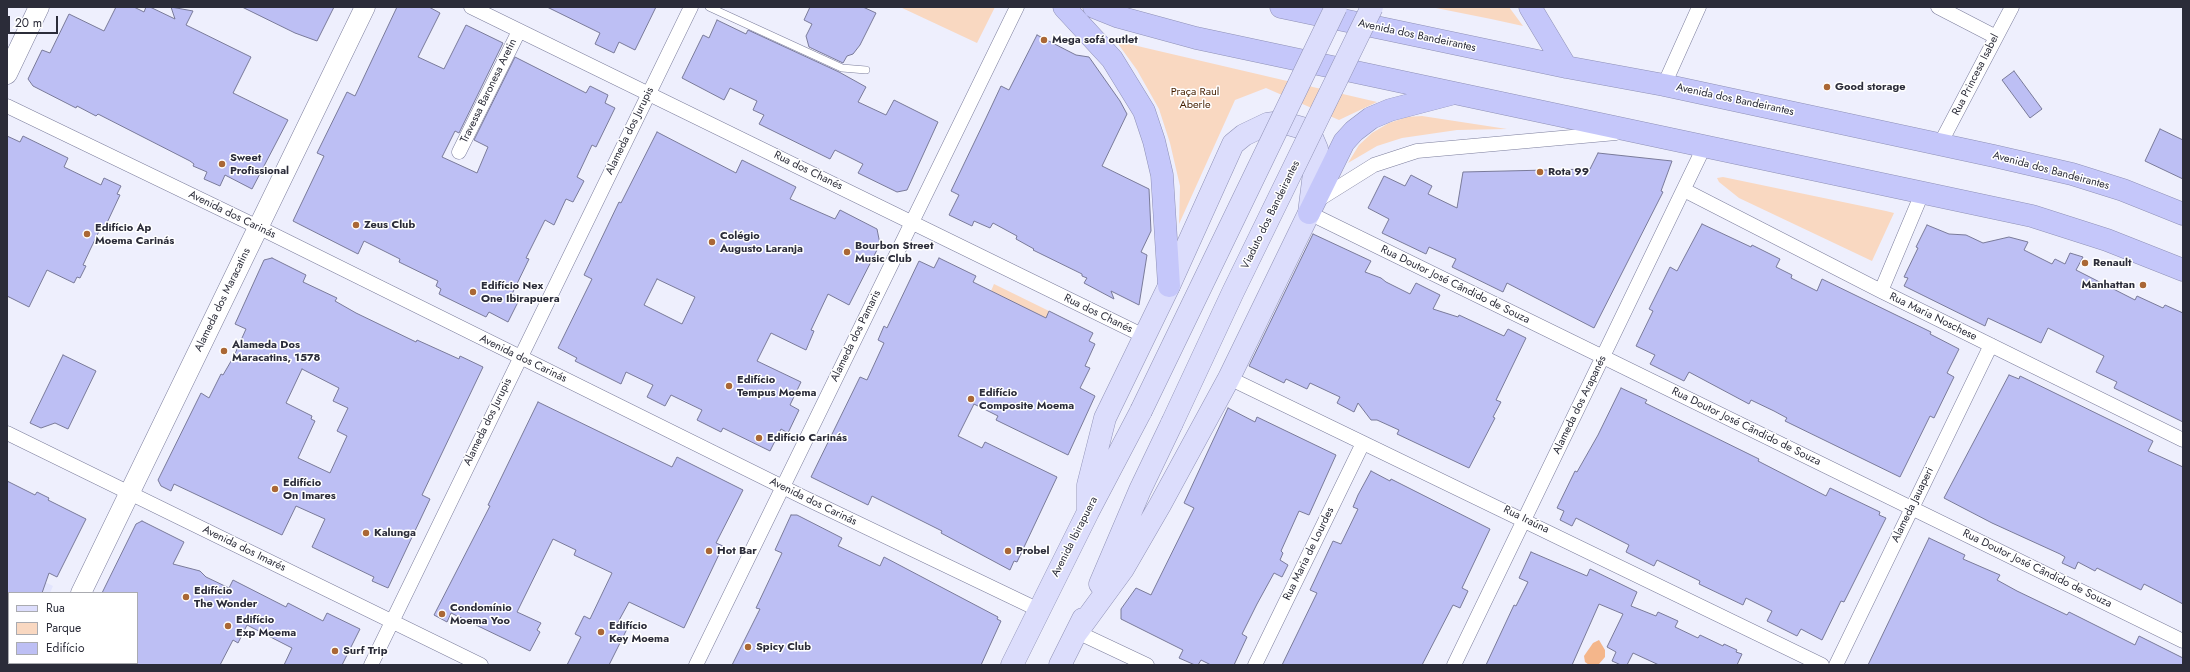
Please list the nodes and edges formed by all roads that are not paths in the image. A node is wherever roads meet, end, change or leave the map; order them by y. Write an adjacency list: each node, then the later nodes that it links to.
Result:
1 (39, 7): 20 (main road)
2 (365, 7): 34 (main road, Alameda dos Maracatins)
3 (471, 7): 16 (street, Rua dos Chanés)
4 (691, 7): 22 (street, Alameda dos Jurupis)
5 (710, 7): 19 (lane)
6 (1016, 7): 33 (street, Alameda dos Pamaris)
7 (1064, 7): 36 (highway)
8 (1094, 7): 23 (highway)
9 (1281, 7): 18 (highway, Avenida dos Bandeirantes)
10 (1336, 7): 49 (main road, Avenida Ibirapuera, bridge)
11 (1372, 7): 54 (main road, Viaduto dos Bandeirantes, bridge)
12 (1530, 7): 18 (highway)
13 (1698, 7): 21 (street)
14 (1938, 7): 17 (street)
15 (2012, 7): 17 (street, Rua Princesa Isabel)
16 (519, 30): 22 (street, Rua dos Chanés); 28 (street, Travessa Baronesa Aretin)
17 (1996, 37): 26 (street, Rua Princesa Isabel)
18 (1566, 67): 21 (highway, Avenida dos Bandeirantes)
19 (866, 70)
20 (7, 74)
21 (1664, 85): 26 (highway, Avenida dos Bandeirantes)
22 (648, 92): 33 (street, Rua dos Chanés); 40 (street, Alameda dos Jurupis)
23 (1456, 92): 25 (highway); 31 (highway)
24 (7, 106): 34 (street, Avenida dos Carinás)
25 (1641, 131): 27 (highway); 31 (street)
26 (1940, 144): 32 (highway, Avenida dos Bandeirantes)
27 (1705, 145): 29 (street, Alameda dos Arapanés); 30 (highway)
28 (459, 152)
29 (1684, 190): 37 (street, Rua Maria Noschese); 41 (street, Alameda dos Arapanés)
30 (1923, 192): 35 (highway); 37 (street)
31 (1313, 207): 36 (main road); 41 (street, Rua Doutor José Cândido de Souza); 42 (main road)
32 (2183, 214)
33 (912, 223): 38 (street, Rua dos Chanés); 46 (street, Alameda dos Pamaris)
34 (258, 227): 40 (street, Avenida dos Carinás); 47 (main road, Alameda dos Maracatins)
35 (2183, 270)
36 (1168, 286): 38 (main road)
37 (1881, 291): 39 (street, Rua Maria Noschese)
38 (1144, 336): 49 (main road)
39 (1990, 345): 44 (street, Rua Maria Noschese); 48 (street, Alameda Jauaperi)
40 (519, 357): 46 (street, Avenida dos Carinás); 53 (street, Alameda dos Jurupis)
41 (1603, 358): 48 (street, Rua Doutor José Cândido de Souza); 50 (street, Alameda dos Arapanés)
42 (1229, 378): 45 (street, Rua Iraúna); 54 (main road)
43 (7, 433): 47 (street, Avenida dos Imarés)
44 (2183, 440)
45 (1363, 443): 50 (street, Rua Iraúna); 62 (street, Rua Maria de Lourdes)
46 (782, 487): 52 (street, Avenida dos Carinás); 58 (street, Alameda dos Pamaris)
47 (130, 494): 51 (main road, Alameda dos Maracatins); 53 (street, Avenida dos Imarés)
48 (1911, 508): 55 (street, Rua Doutor José Cândido de Souza); 65 (street, Alameda Jauaperi)
49 (1088, 512): 52 (main road, Avenida Ibirapuera)
50 (1524, 519): 63 (street, Alameda dos Arapanés); 64 (street, Rua Iraúna)
51 (81, 592)
52 (1039, 610): 59 (main road, Avenida Ibirapuera)
53 (392, 622): 56 (street, Alameda dos Jurupis); 57 (street, Avenida dos Imarés)
54 (1077, 632): 60 (main road); 61 (street)
55 (2183, 641)
56 (371, 665)
57 (480, 665)
58 (696, 665)
59 (1012, 665)
60 (1060, 665)
61 (1147, 665)
62 (1254, 665)
63 (1454, 665)
64 (1822, 665)
65 (1836, 665)

